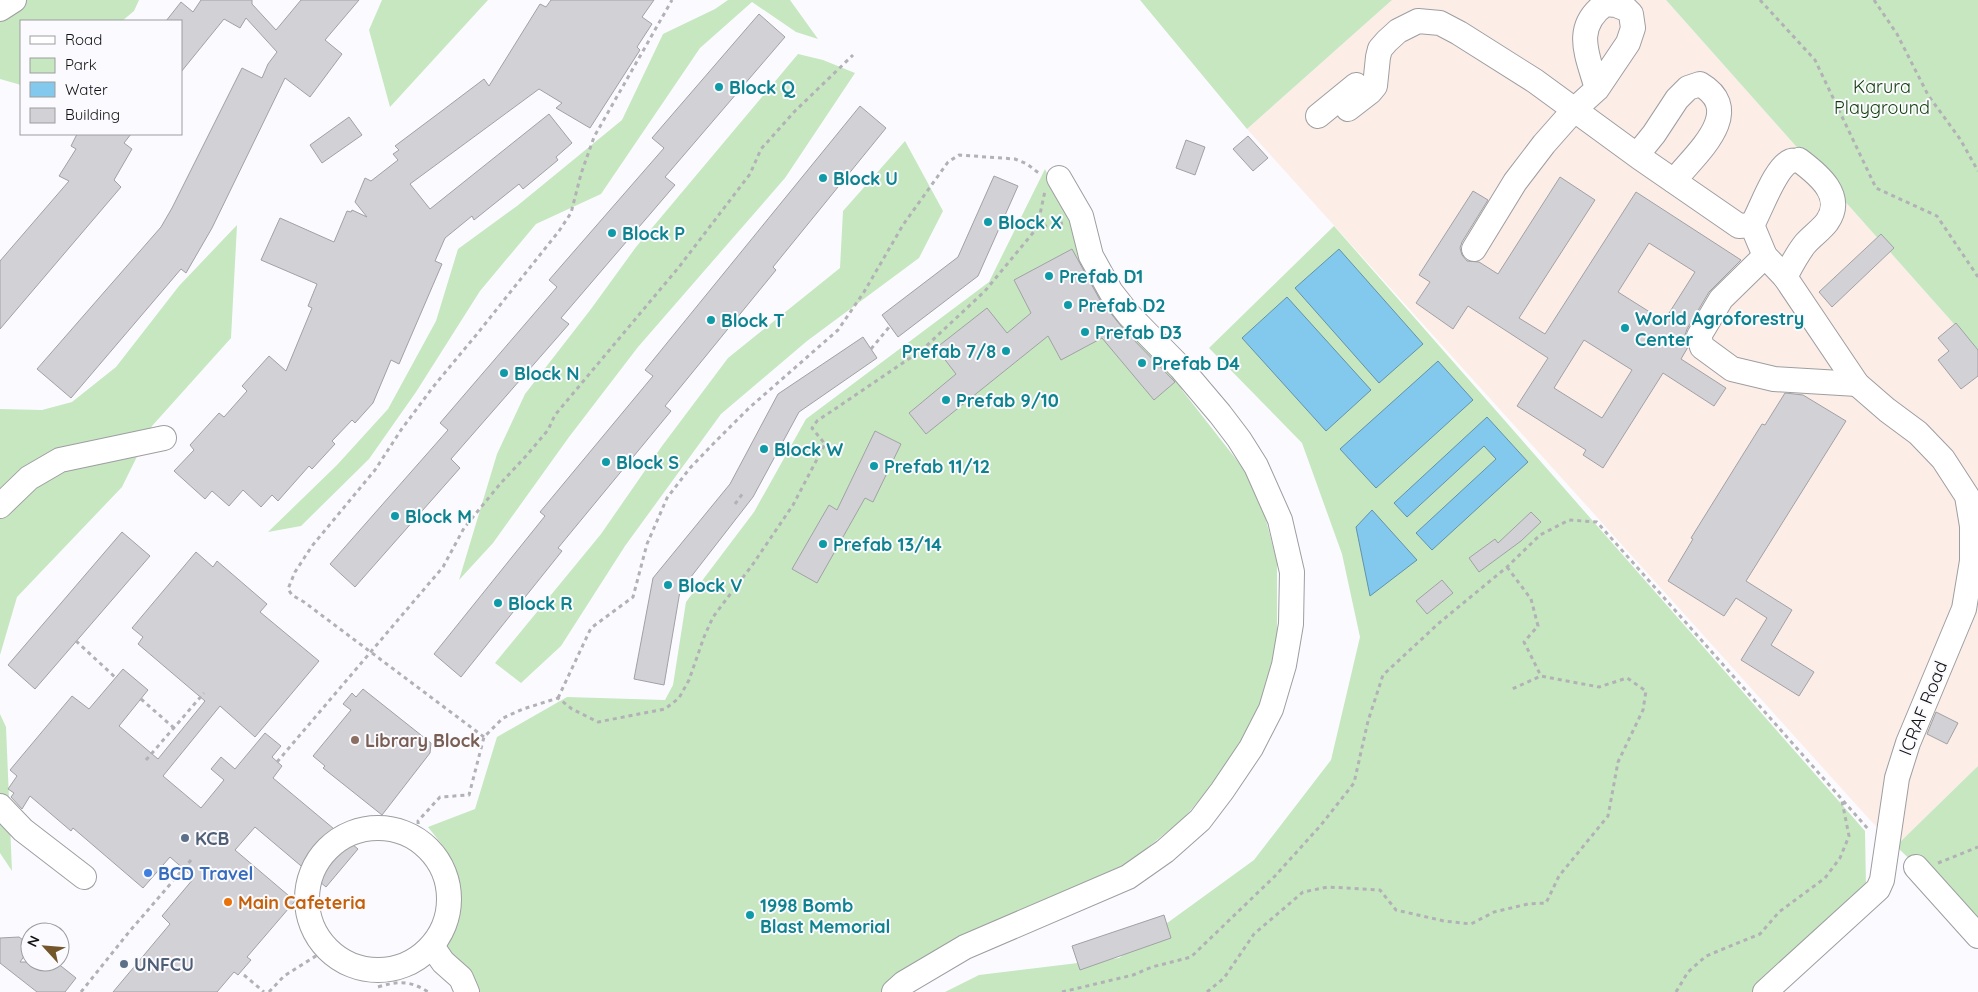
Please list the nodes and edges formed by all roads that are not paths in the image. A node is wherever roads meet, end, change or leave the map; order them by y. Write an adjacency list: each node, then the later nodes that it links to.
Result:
1 (14, 0): 2 (lane)
2 (0, 9)
3 (1375, 70): 5 (lane); 6 (lane); 7 (lane)
4 (1597, 89): 6 (lane)
5 (1348, 109)
6 (1574, 110): 8 (lane); 12 (lane)
7 (1318, 116)
8 (1637, 155): 9 (lane); 9 (lane)
9 (1674, 181): 11 (lane)
10 (1050, 182): 24 (lane)
11 (1752, 225): 13 (lane); 14 (lane)
12 (1474, 250)
13 (1764, 256): 14 (lane, ICRAF Road); 15 (lane)
14 (1785, 277): 15 (lane, ICRAF Road)
15 (1857, 384): 25 (lane, ICRAF Road)
16 (164, 438): 17 (lane)
17 (0, 506)
18 (0, 806): 20 (lane)
19 (1916, 867): 21 (lane)
20 (84, 877)
21 (1978, 936)
22 (432, 946): 22 (lane); 23 (lane)
23 (467, 992)
24 (894, 992)
25 (1765, 992)

